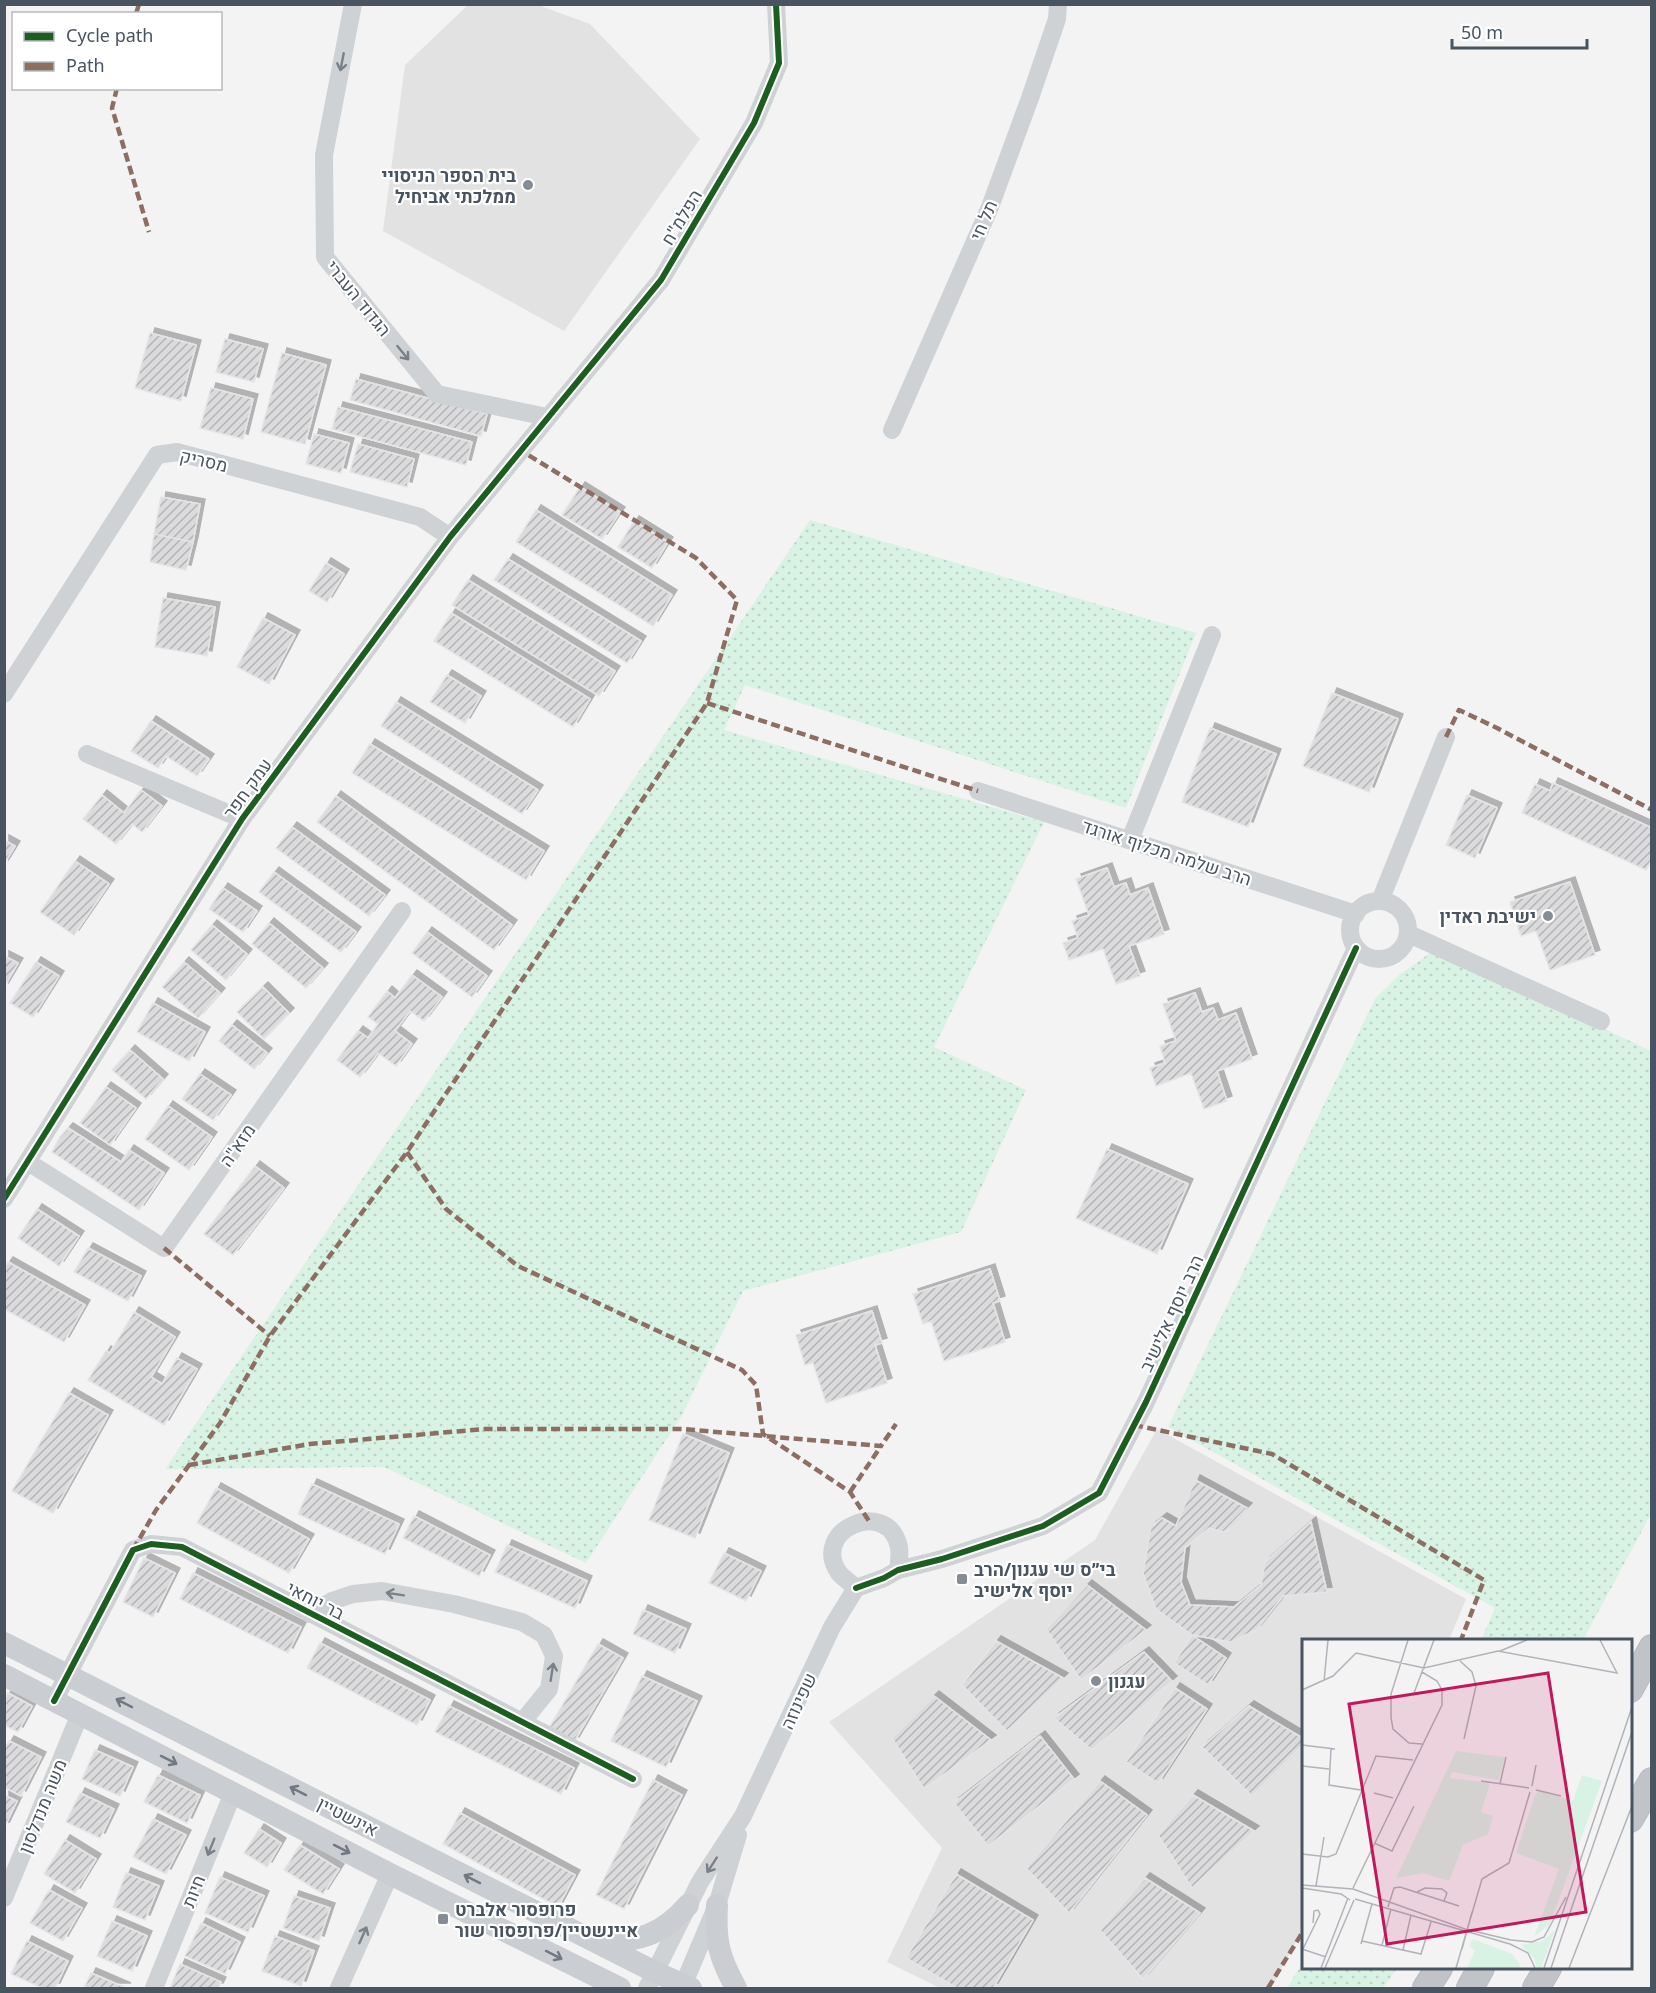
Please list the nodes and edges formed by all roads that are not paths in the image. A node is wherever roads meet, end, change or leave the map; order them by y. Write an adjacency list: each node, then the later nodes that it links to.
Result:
1 (353, 4): 4 (street, הגדוד העברי, one-way to 4)
2 (776, 4): 4 (street, הפלמ"ח)
3 (1058, 4): 5 (street, תל חי)
4 (547, 417): 6 (street, עמק חפר)
5 (892, 430)
6 (450, 537): 8 (street, מסריק); 12 (street, עמק חפר)
7 (1212, 634): 13 (street)
8 (4, 694)
9 (1446, 737): 14 (street)
10 (87, 753): 12 (street)
11 (978, 791): 13 (street, הרב שלמה מכלוף אורגד)
12 (242, 819): 20 (street, עמק חפר)
13 (1130, 840): 16 (street, הרב שלמה מכלוף אורגד)
14 (1380, 902): 16 (street); 17 (street)
15 (402, 911): 20 (street, מזא"ה)
16 (1356, 914): 18 (street)
17 (1408, 934): 18 (street); 19 (street)
18 (1356, 948): 22 (street, הרב יוסף אלישיב)
19 (1601, 1021)
20 (28, 1162): 21 (street, עמק חפר)
21 (4, 1199)
22 (898, 1570): 23 (street); 23 (street)
23 (856, 1588): 38 (street, שפינוזה)
24 (310, 1614): 29 (street, בר יוחאי); 34 (street, בר יוחאי); 34 (street, בר יוחאי, one-way to 24)
25 (1652, 1631): 28 (highway)
26 (4, 1643): 29 (main road, אינשטיין)
27 (1652, 1648): 31 (highway)
28 (1632, 1662)
29 (68, 1675): 32 (street, בר יוחאי); 44 (main road, אינשטיין, one-way to 29)
30 (4, 1676): 32 (main road, אינשטיין)
31 (1632, 1685)
32 (54, 1701): 33 (main road, אינשטיין)
33 (80, 1714): 37 (main road, אינשטיין, one-way to 37); 41 (street, משה מנדלסון)
34 (523, 1721): 35 (street, בר יוחאי)
35 (633, 1779)
36 (1652, 1781): 39 (highway)
37 (233, 1793): 40 (main road, אינשטיין, one-way to 40); 50 (street, חיות, one-way to 50)
38 (743, 1816): 42 (street, שפינוזה, one-way to 42); 43 (street, שפינוזה)
39 (1632, 1816)
40 (390, 1874): 51 (street, one-way to 40); 52 (main road, אינשטיין, one-way to 52)
41 (4, 1898)
42 (688, 1905): 44 (main road); 48 (street, שפינוזה)
43 (717, 1905): 49 (street, שפינוזה); 53 (main road)
44 (591, 1940): 48 (main road, אינשטיין)
45 (1438, 1969): 54 (highway)
46 (1480, 1969): 55 (highway)
47 (1547, 1969): 56 (highway)
48 (651, 1980): 49 (main road, אינשטיין)
49 (686, 1987)
50 (154, 1989)
51 (339, 1989)
52 (620, 1989)
53 (736, 1989)
54 (1426, 1989)
55 (1470, 1989)
56 (1536, 1989)

